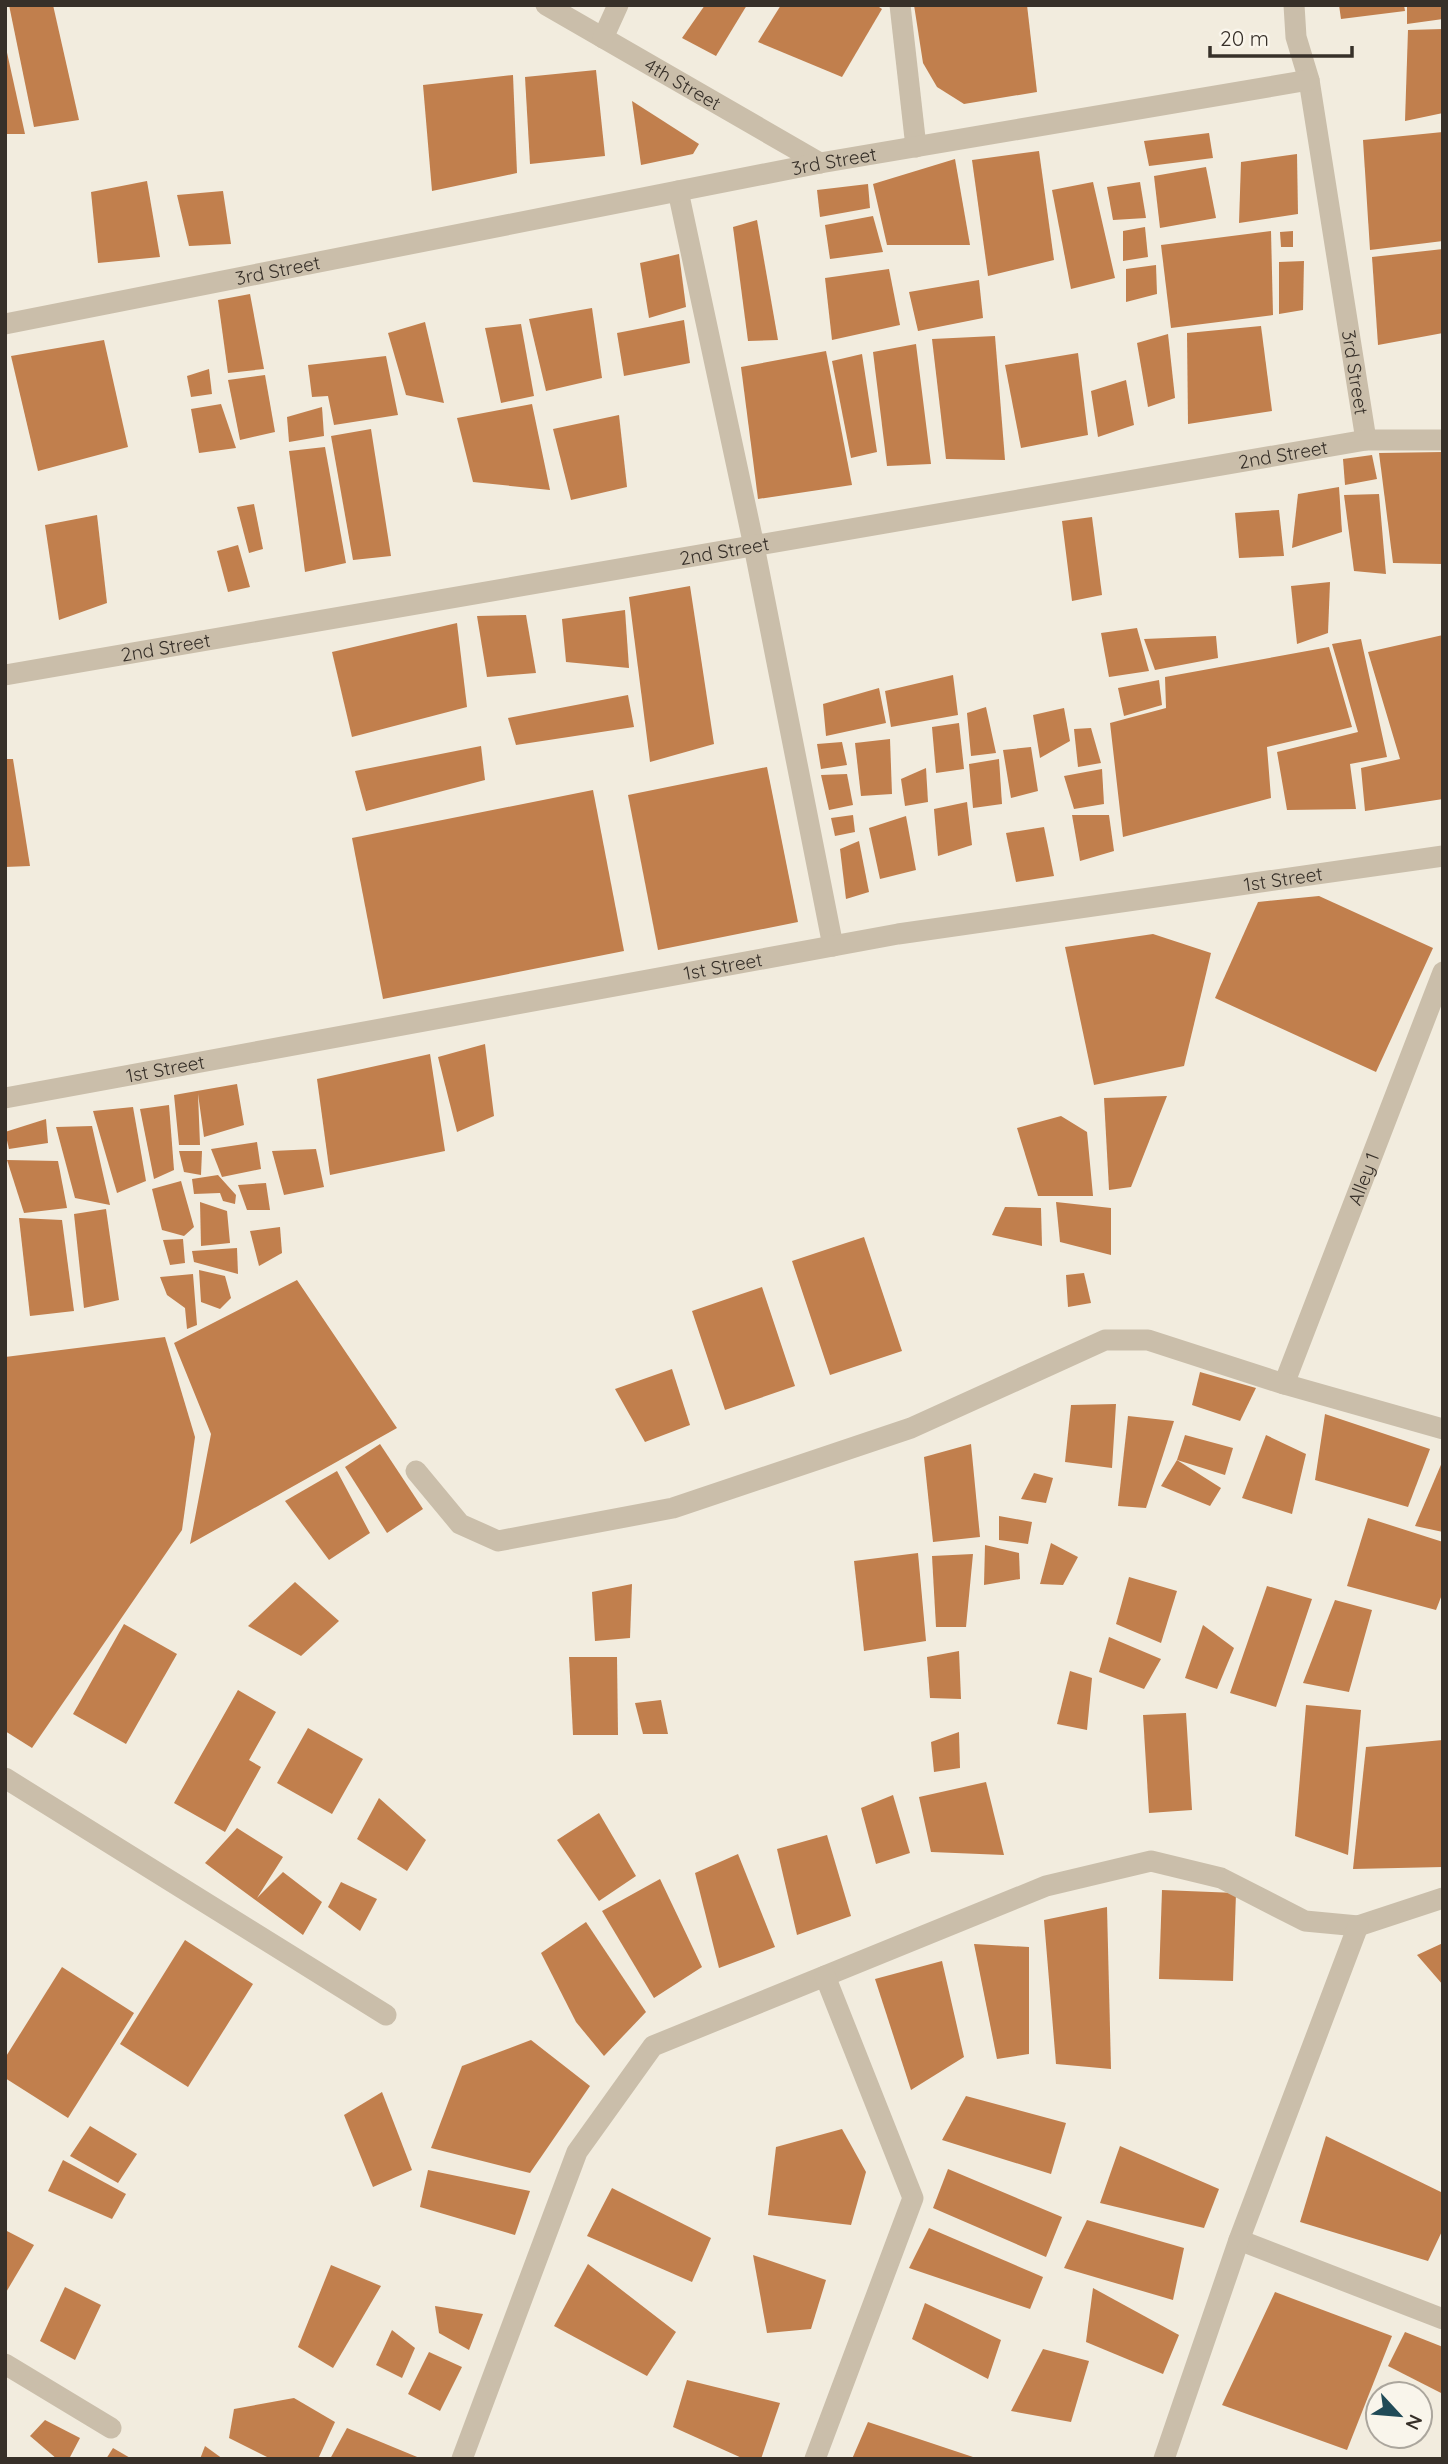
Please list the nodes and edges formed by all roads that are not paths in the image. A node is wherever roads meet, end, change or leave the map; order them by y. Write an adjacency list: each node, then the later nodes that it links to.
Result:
1 (546, 5): 5 (street, 4th Street)
2 (618, 5): 5 (street)
3 (900, 5): 7 (street)
4 (1294, 5): 6 (street)
5 (603, 38): 8 (street, 4th Street)
6 (1308, 80): 7 (street, 3rd Street); 11 (street, 3rd Street)
7 (916, 147): 8 (street, 3rd Street)
8 (820, 163): 9 (street, 3rd Street)
9 (678, 191): 10 (street, 3rd Street); 13 (street)
10 (5, 324)
11 (1366, 440): 12 (street, 2nd Street); 13 (street, 2nd Street)
12 (1443, 440)
13 (754, 546): 14 (street, 2nd Street); 16 (street)
14 (5, 675)
15 (1443, 856): 16 (street, 1st Street)
16 (833, 946): 18 (street, 1st Street)
17 (1443, 972): 19 (street, Alley 1)
18 (5, 1098)
19 (1284, 1384): 20 (street); 21 (street)
20 (1443, 1429)
21 (416, 1471)
22 (5, 1778): 26 (street)
23 (1443, 1898): 24 (street)
24 (1358, 1926): 25 (street); 27 (street)
25 (825, 1976): 31 (street); 32 (street)
26 (386, 2015)
27 (1239, 2240): 28 (street); 33 (street)
28 (1443, 2319)
29 (5, 2364): 30 (street)
30 (111, 2428)
31 (462, 2459)
32 (815, 2459)
33 (1164, 2459)

